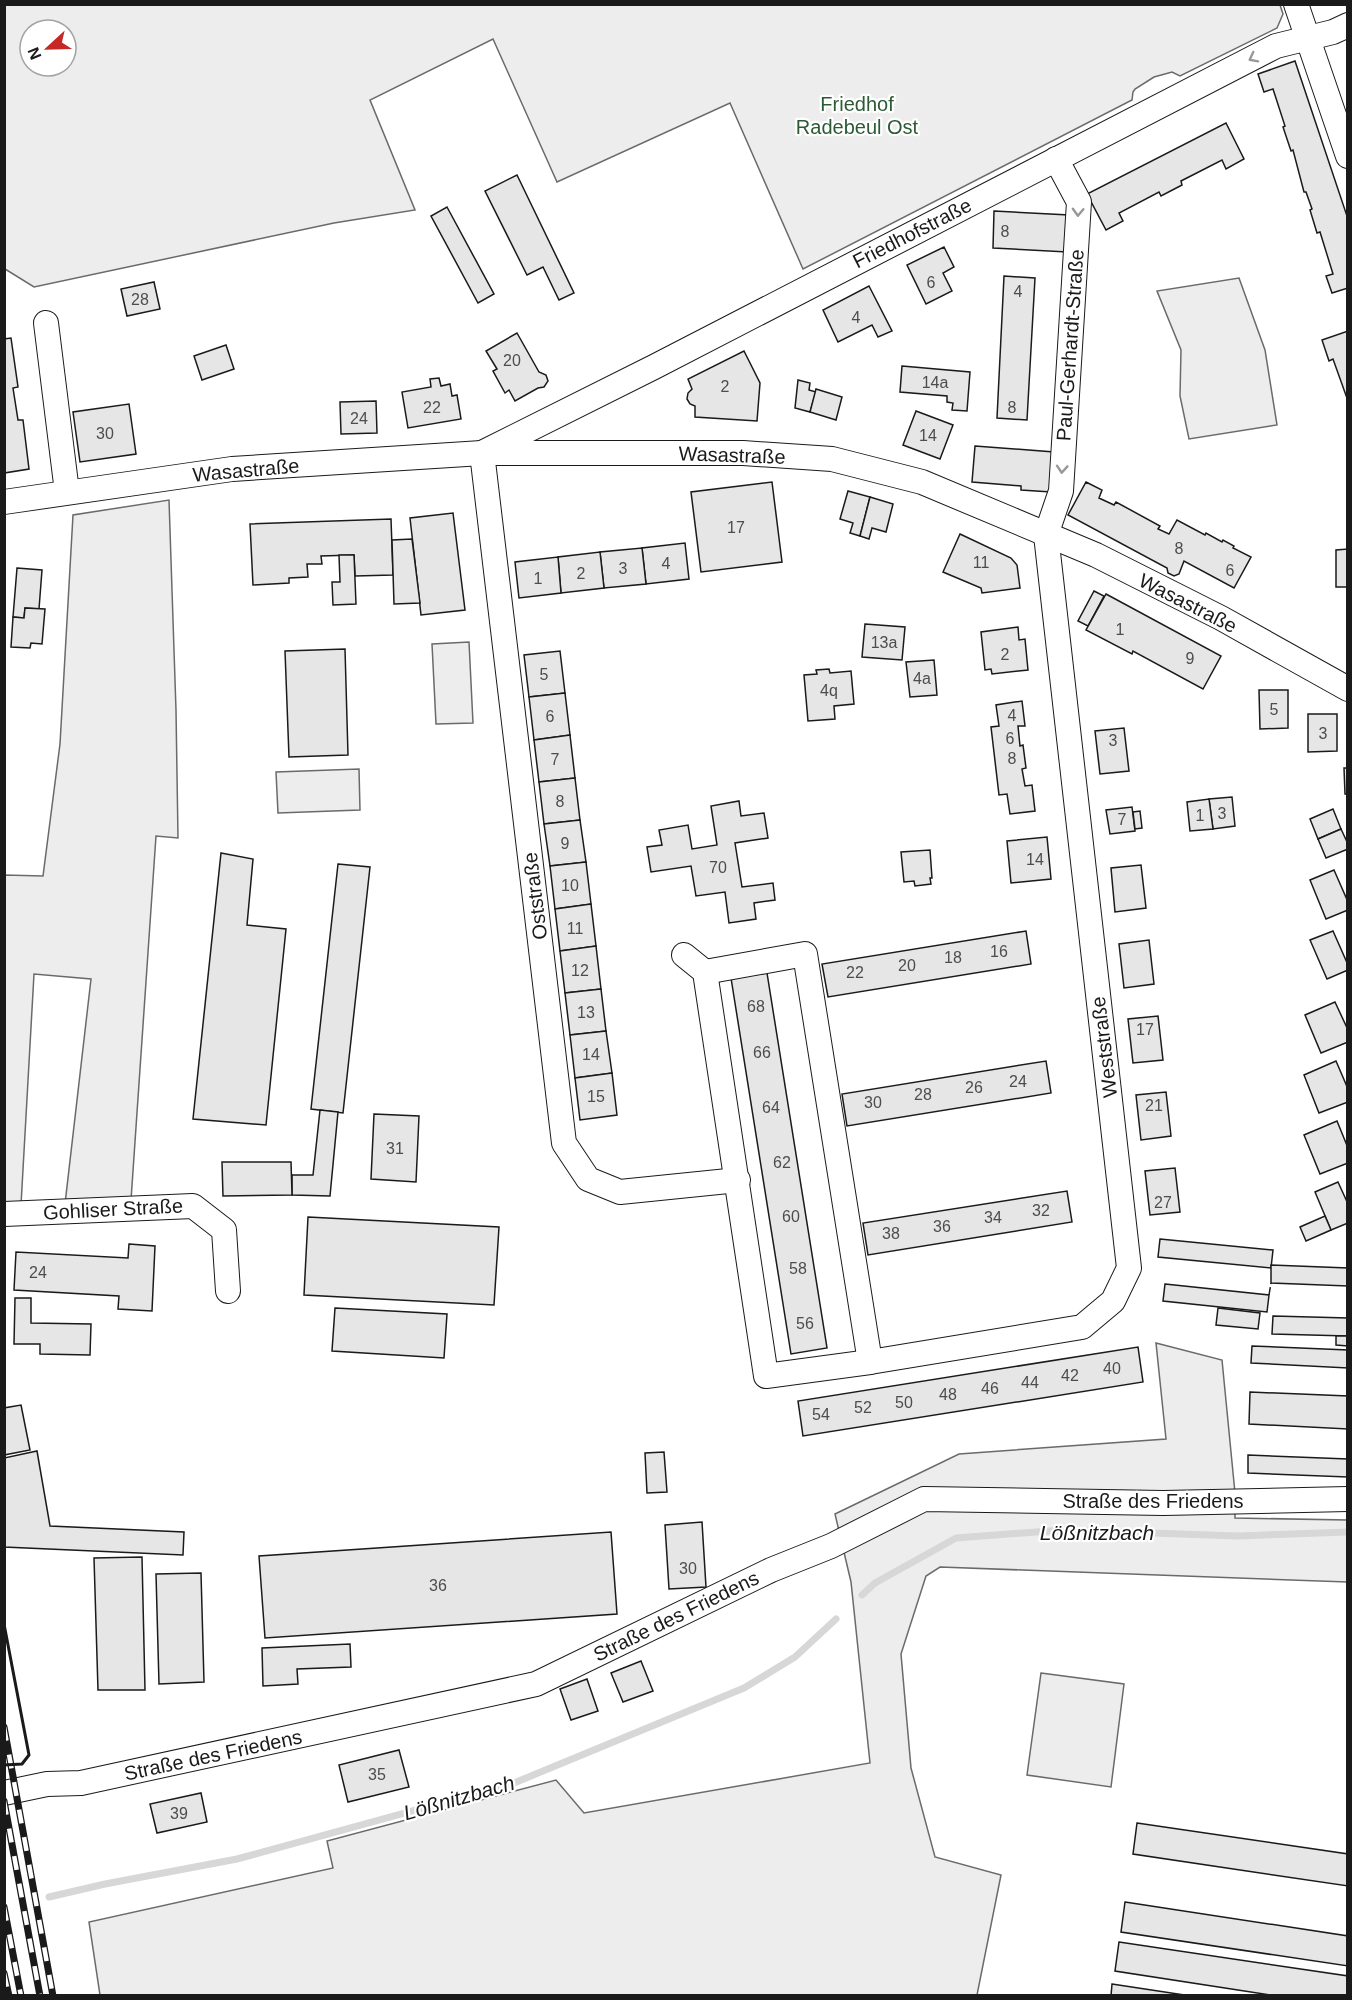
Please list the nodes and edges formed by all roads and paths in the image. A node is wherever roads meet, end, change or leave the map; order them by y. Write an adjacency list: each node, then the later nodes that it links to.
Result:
1 (1296, 4): 3 (street)
2 (1347, 25): 3 (street, Friedhofstraße)
3 (1308, 39): 4 (street); 5 (street, Friedhofstraße, one-way to 5)
4 (1347, 156)
5 (1056, 159): 7 (street, Friedhofstraße); 10 (street, Paul-Gerhardt-Straße, one-way to 10)
6 (46, 323): 8 (street)
7 (482, 453): 8 (street, Wasastraße); 10 (street, Wasastraße); 14 (street, Oststraße)
8 (67, 492): 9 (street, Wasastraße)
9 (4, 502)
10 (1046, 535): 11 (street, Wasastraße); 17 (street, Weststraße)
11 (1347, 688)
12 (684, 955): 13 (street)
13 (705, 972): 14 (street, Weststraße); 17 (street)
14 (738, 1180): 17 (street, Weststraße)
15 (4, 1214): 16 (street, Gohliser Straße)
16 (228, 1292)
17 (870, 1362)
18 (1347, 1499): 19 (street, Straße des Friedens)
19 (4, 1793)

